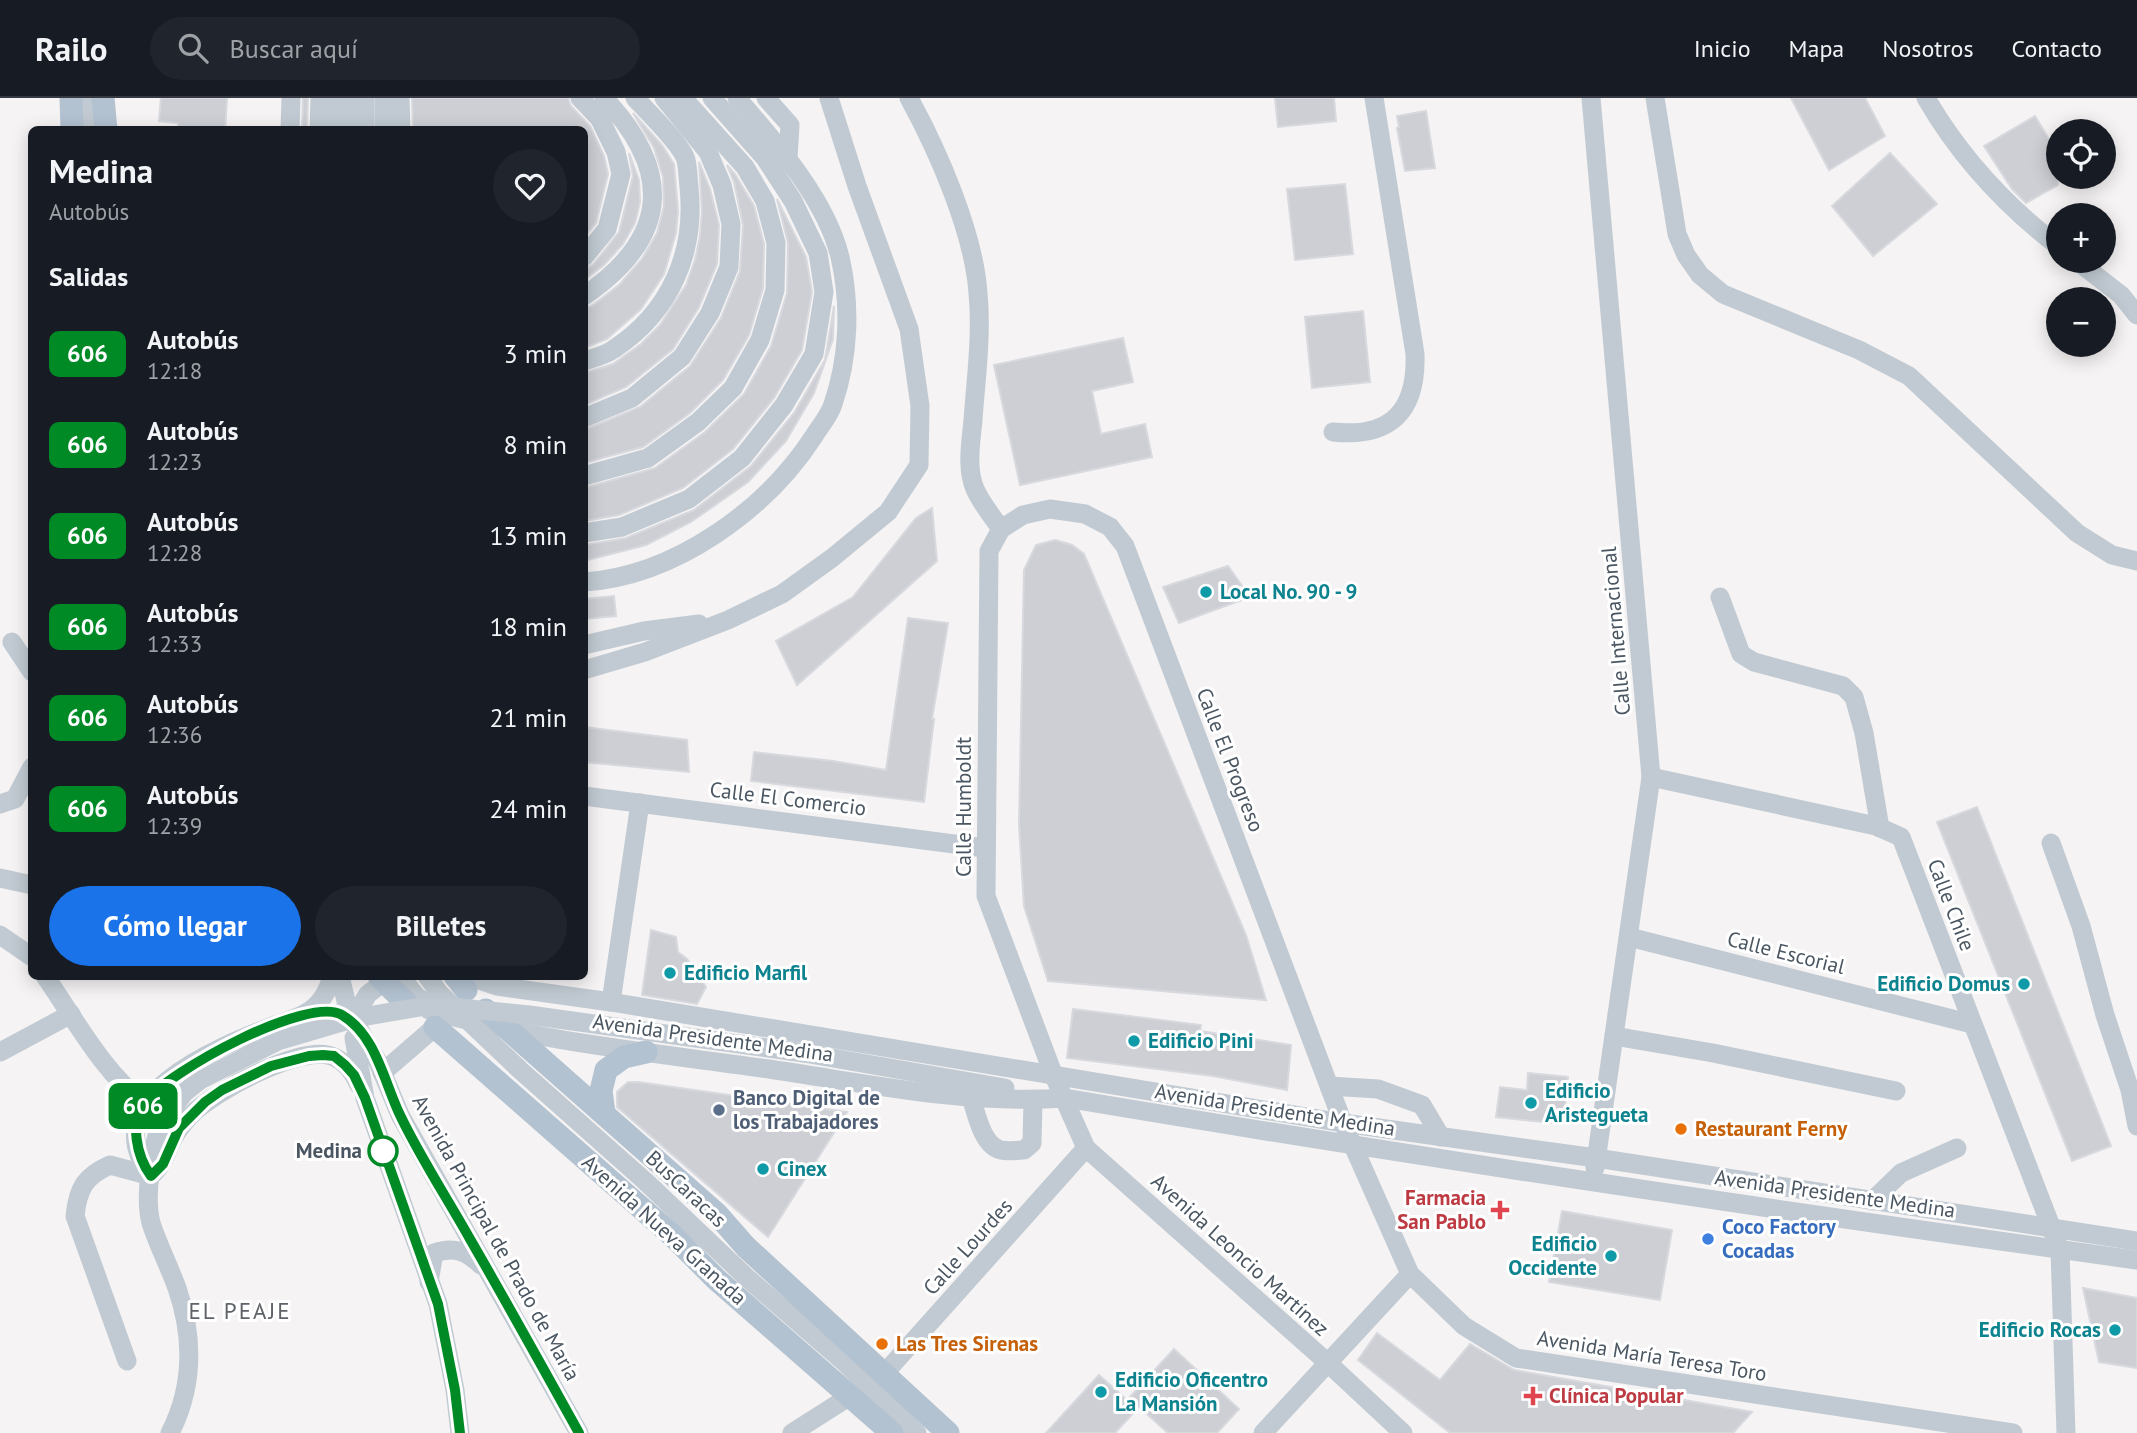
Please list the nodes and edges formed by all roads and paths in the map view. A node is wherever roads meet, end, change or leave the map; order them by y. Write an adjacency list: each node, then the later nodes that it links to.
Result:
1 (71, 98): 26 (main road)
2 (87, 98): 27 (street)
3 (103, 98): 28 (main road)
4 (291, 98): 29 (street)
5 (308, 98): 30 (street)
6 (320, 98): 31 (street)
7 (335, 98): 32 (street)
8 (349, 98): 33 (street)
9 (365, 98): 34 (street)
10 (384, 98): 35 (street)
11 (400, 98): 36 (street)
12 (580, 98): 39 (street)
13 (604, 98): 41 (street)
14 (635, 98): 43 (street)
15 (664, 98): 44 (street)
16 (683, 98): 46 (street)
17 (712, 98): 48 (street)
18 (737, 98): 37 (street)
19 (766, 98): 37 (street)
20 (830, 98): 52 (street)
21 (909, 98): 47 (street)
22 (1374, 98): 45 (street)
23 (1591, 98): 58 (street, Calle Internacional)
24 (1655, 98): 49 (street)
25 (1926, 98): 38 (street)
26 (72, 126)
27 (90, 126)
28 (106, 126)
29 (290, 126)
30 (307, 126)
31 (319, 126)
32 (334, 126)
33 (349, 126)
34 (365, 126)
35 (384, 126)
36 (401, 126)
37 (788, 158): 50 (street)
38 (2046, 237)
39 (588, 252)
40 (2093, 273): 42 (street)
41 (588, 293)
42 (2137, 315)
43 (588, 360)
44 (588, 416)
45 (1333, 432)
46 (588, 475)
47 (1001, 529): 64 (street, Calle Humboldt); 92 (street, Calle El Progreso)
48 (588, 532)
49 (2137, 561)
50 (588, 582)
51 (1720, 597): 62 (street)
52 (728, 620): 54 (street); 56 (street)
53 (12, 642): 55 (street)
54 (588, 644)
55 (28, 666)
56 (588, 669)
57 (28, 774): 61 (street)
58 (1651, 777): 62 (street, Calle Chile); 68 (street, Calle Internacional)
59 (588, 796): 60 (street, Calle El Comercio)
60 (640, 803): 64 (street, Calle El Comercio); 79 (street)
61 (0, 804)
62 (1880, 828): 84 (street, Calle Chile)
63 (2051, 843): 102 (street)
64 (985, 848): 91 (street, Calle Humboldt)
65 (0, 878): 66 (street)
66 (28, 884)
67 (0, 934): 69 (street)
68 (1629, 937): 84 (street, Calle Escorial); 87 (street, Calle Internacional)
69 (28, 954)
70 (48, 980): 81 (street)
71 (331, 980): 99 (street)
72 (341, 980): 78 (street)
73 (386, 980): 86 (street)
74 (390, 980): 80 (main road)
75 (392, 980): 82 (street)
76 (430, 980): 83 (street, BusCaracas)
77 (462, 981): 79 (street, Avenida Presidente Medina)
78 (346, 1001)
79 (611, 1002): 91 (street, Avenida Presidente Medina)
80 (407, 1004): 83 (street)
81 (71, 1014): 88 (street); 99 (street)
82 (433, 1016): 90 (street); 97 (street, bridge); 108 (street, bridge); 120 (main road, Avenida Nueva Granada)
83 (478, 1016): 85 (main road, Avenida Nueva Granada); 120 (street, BusCaracas)
84 (1972, 1024): 111 (street, Calle Chile)
85 (506, 1029): 89 (street, Avenida Presidente Medina); 100 (main road, Avenida Nueva Granada)
86 (360, 1030): 90 (street, Avenida Principal de Prado de María); 96 (street)
87 (1614, 1036): 93 (street); 107 (street, Calle Internacional)
88 (0, 1052)
89 (646, 1052): 95 (street, Avenida Presidente Medina); 100 (main road)
90 (380, 1067): 115 (street, Avenida Principal de Prado de María)
91 (1054, 1076): 94 (street, Avenida Presidente Medina); 97 (street, Calle Humboldt)
92 (1329, 1086): 101 (street, Calle El Progreso); 103 (street)
93 (1896, 1091)
94 (1152, 1092): 97 (street); 101 (street, Avenida Presidente Medina)
95 (971, 1097): 98 (street, Avenida Presidente Medina); 98 (street)
96 (365, 1098): 108 (street); 117 (street)
97 (1065, 1098): 98 (street, Avenida Presidente Medina); 104 (street, Avenida Presidente Medina); 105 (street, Avenida Leoncio Martínez)
98 (1033, 1100)
99 (144, 1103): 108 (street)
100 (604, 1113): 120 (main road, Avenida Nueva Granada)
101 (1343, 1123): 103 (street, Avenida Presidente Medina); 104 (street, Calle El Progreso)
102 (2137, 1126)
103 (1441, 1137): 107 (street, Avenida Presidente Medina)
104 (1353, 1146): 109 (street, Avenida Presidente Medina); 116 (street, Avenida María Teresa Toro)
105 (1086, 1148): 119 (street, Avenida Leoncio Martínez); 120 (street, Calle Lourdes)
106 (1957, 1148): 110 (street)
107 (1597, 1158): 109 (street, Calle Internacional); 110 (street, Avenida Presidente Medina)
108 (151, 1176): 118 (street); 121 (street)
109 (1592, 1183): 113 (street, Avenida Presidente Medina)
110 (1872, 1202): 111 (street, Avenida Presidente Medina)
111 (2052, 1230): 112 (street, Avenida Presidente Medina); 113 (street, Calle Chile)
112 (2137, 1241)
113 (2060, 1250): 114 (street, Avenida Presidente Medina); 131 (street)
114 (2137, 1260)
115 (489, 1272): 117 (street); 123 (street, Avenida Principal de Prado de María)
116 (1410, 1274): 119 (street); 130 (street, Avenida María Teresa Toro)
117 (429, 1283): 122 (street)
118 (127, 1361)
119 (1328, 1363): 128 (street); 129 (street, Avenida Leoncio Martínez)
120 (867, 1385): 124 (street, Calle Lourdes); 125 (main road, Avenida Nueva Granada); 126 (street, BusCaracas); 127 (main road, Avenida Nueva Granada)
121 (170, 1433)
122 (460, 1433)
123 (579, 1433)
124 (792, 1433)
125 (892, 1433)
126 (917, 1433)
127 (948, 1433)
128 (1263, 1433)
129 (1403, 1433)
130 (2013, 1433)
131 (2066, 1433)

